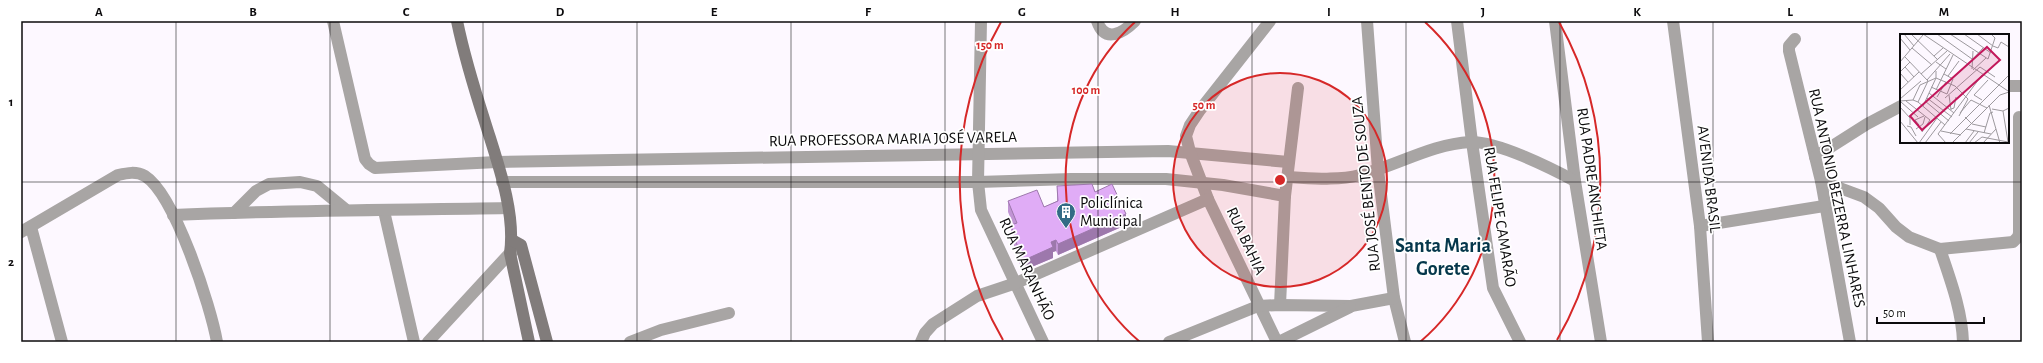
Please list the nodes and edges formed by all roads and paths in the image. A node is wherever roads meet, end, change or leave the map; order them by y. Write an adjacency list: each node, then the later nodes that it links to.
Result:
1 (333, 21): 21 (street, RUA PROFESSORA MARIA JOSÉ VARELA)
2 (457, 21): 21 (main road)
3 (981, 21): 19 (street, RUA MARANHÃO)
4 (1096, 21): 5 (street)
5 (1135, 21)
6 (1270, 21): 18 (street, RUA BAHIA)
7 (1367, 21): 23 (street, RUA JOSÉ BENTO DE SOUZA)
8 (1458, 21): 17 (street, RUA FELIPE CAMARÃO)
9 (1555, 21): 25 (street, RUA PADRE ANCHIETA)
10 (1673, 21): 38 (street, AVENIDA BRASIL)
11 (1795, 39): 20 (street, RUA ANTONIO BEZERRA LINHARES)
12 (2009, 86): 13 (street)
13 (2022, 86)
14 (1298, 88): 22 (street)
15 (1900, 107): 20 (street)
16 (2016, 117): 41 (street)
17 (1472, 142): 23 (street); 25 (street); 63 (street, RUA FELIPE CAMARÃO)
18 (1190, 152): 19 (street, RUA PROFESSORA MARIA JOSÉ VARELA); 22 (street, RUA PROFESSORA MARIA JOSÉ VARELA); 29 (street, RUA BAHIA)
19 (978, 153): 21 (street, RUA PROFESSORA MARIA JOSÉ VARELA); 28 (street, RUA MARANHÃO)
20 (1815, 157): 26 (street, RUA ANTONIO BEZERRA LINHARES)
21 (498, 162): 27 (main road)
22 (1288, 162): 24 (street)
23 (1378, 170): 24 (street); 46 (street, RUA JOSÉ BENTO DE SOUZA)
24 (1287, 177): 30 (street)
25 (1575, 181): 64 (street, RUA PADRE ANCHIETA)
26 (1821, 181): 32 (street, RUA ANTONIO BEZERRA LINHARES); 41 (street)
27 (502, 182): 28 (street); 33 (main road)
28 (978, 182): 29 (street); 43 (street, RUA MARANHÃO)
29 (1202, 182): 30 (street); 31 (street, RUA BAHIA)
30 (1285, 196): 47 (street)
31 (1208, 199): 43 (street); 48 (street, RUA BAHIA)
32 (1824, 206): 38 (street); 66 (street, RUA ANTONIO BEZERRA LINHARES)
33 (508, 208): 35 (street); 40 (main road)
34 (345, 210): 35 (street); 36 (street); 36 (street)
35 (384, 211): 53 (street)
36 (234, 213): 37 (street)
37 (173, 215): 39 (street); 52 (street)
38 (1700, 226): 65 (street, AVENIDA BRASIL)
39 (26, 229): 51 (street)
40 (516, 243): 42 (street); 44 (main road)
41 (1940, 249): 67 (street)
42 (510, 253): 45 (main road); 54 (street)
43 (1016, 283): 58 (street); 59 (street, RUA MARANHÃO)
44 (534, 293): 45 (main road); 56 (main road)
45 (519, 297): 55 (main road)
46 (1394, 298): 49 (street); 62 (street, RUA JOSÉ BENTO DE SOUZA)
47 (1280, 304): 48 (street); 49 (street)
48 (1258, 306): 60 (street); 61 (street, RUA BAHIA)
49 (1351, 306): 61 (street)
50 (729, 313): 57 (street)
51 (62, 342)
52 (217, 342)
53 (414, 342)
54 (428, 342)
55 (530, 342)
56 (547, 342)
57 (630, 342)
58 (921, 342)
59 (1043, 342)
60 (1169, 342)
61 (1278, 342)
62 (1405, 342)
63 (1520, 342)
64 (1601, 342)
65 (1708, 342)
66 (1850, 342)
67 (1963, 342)

